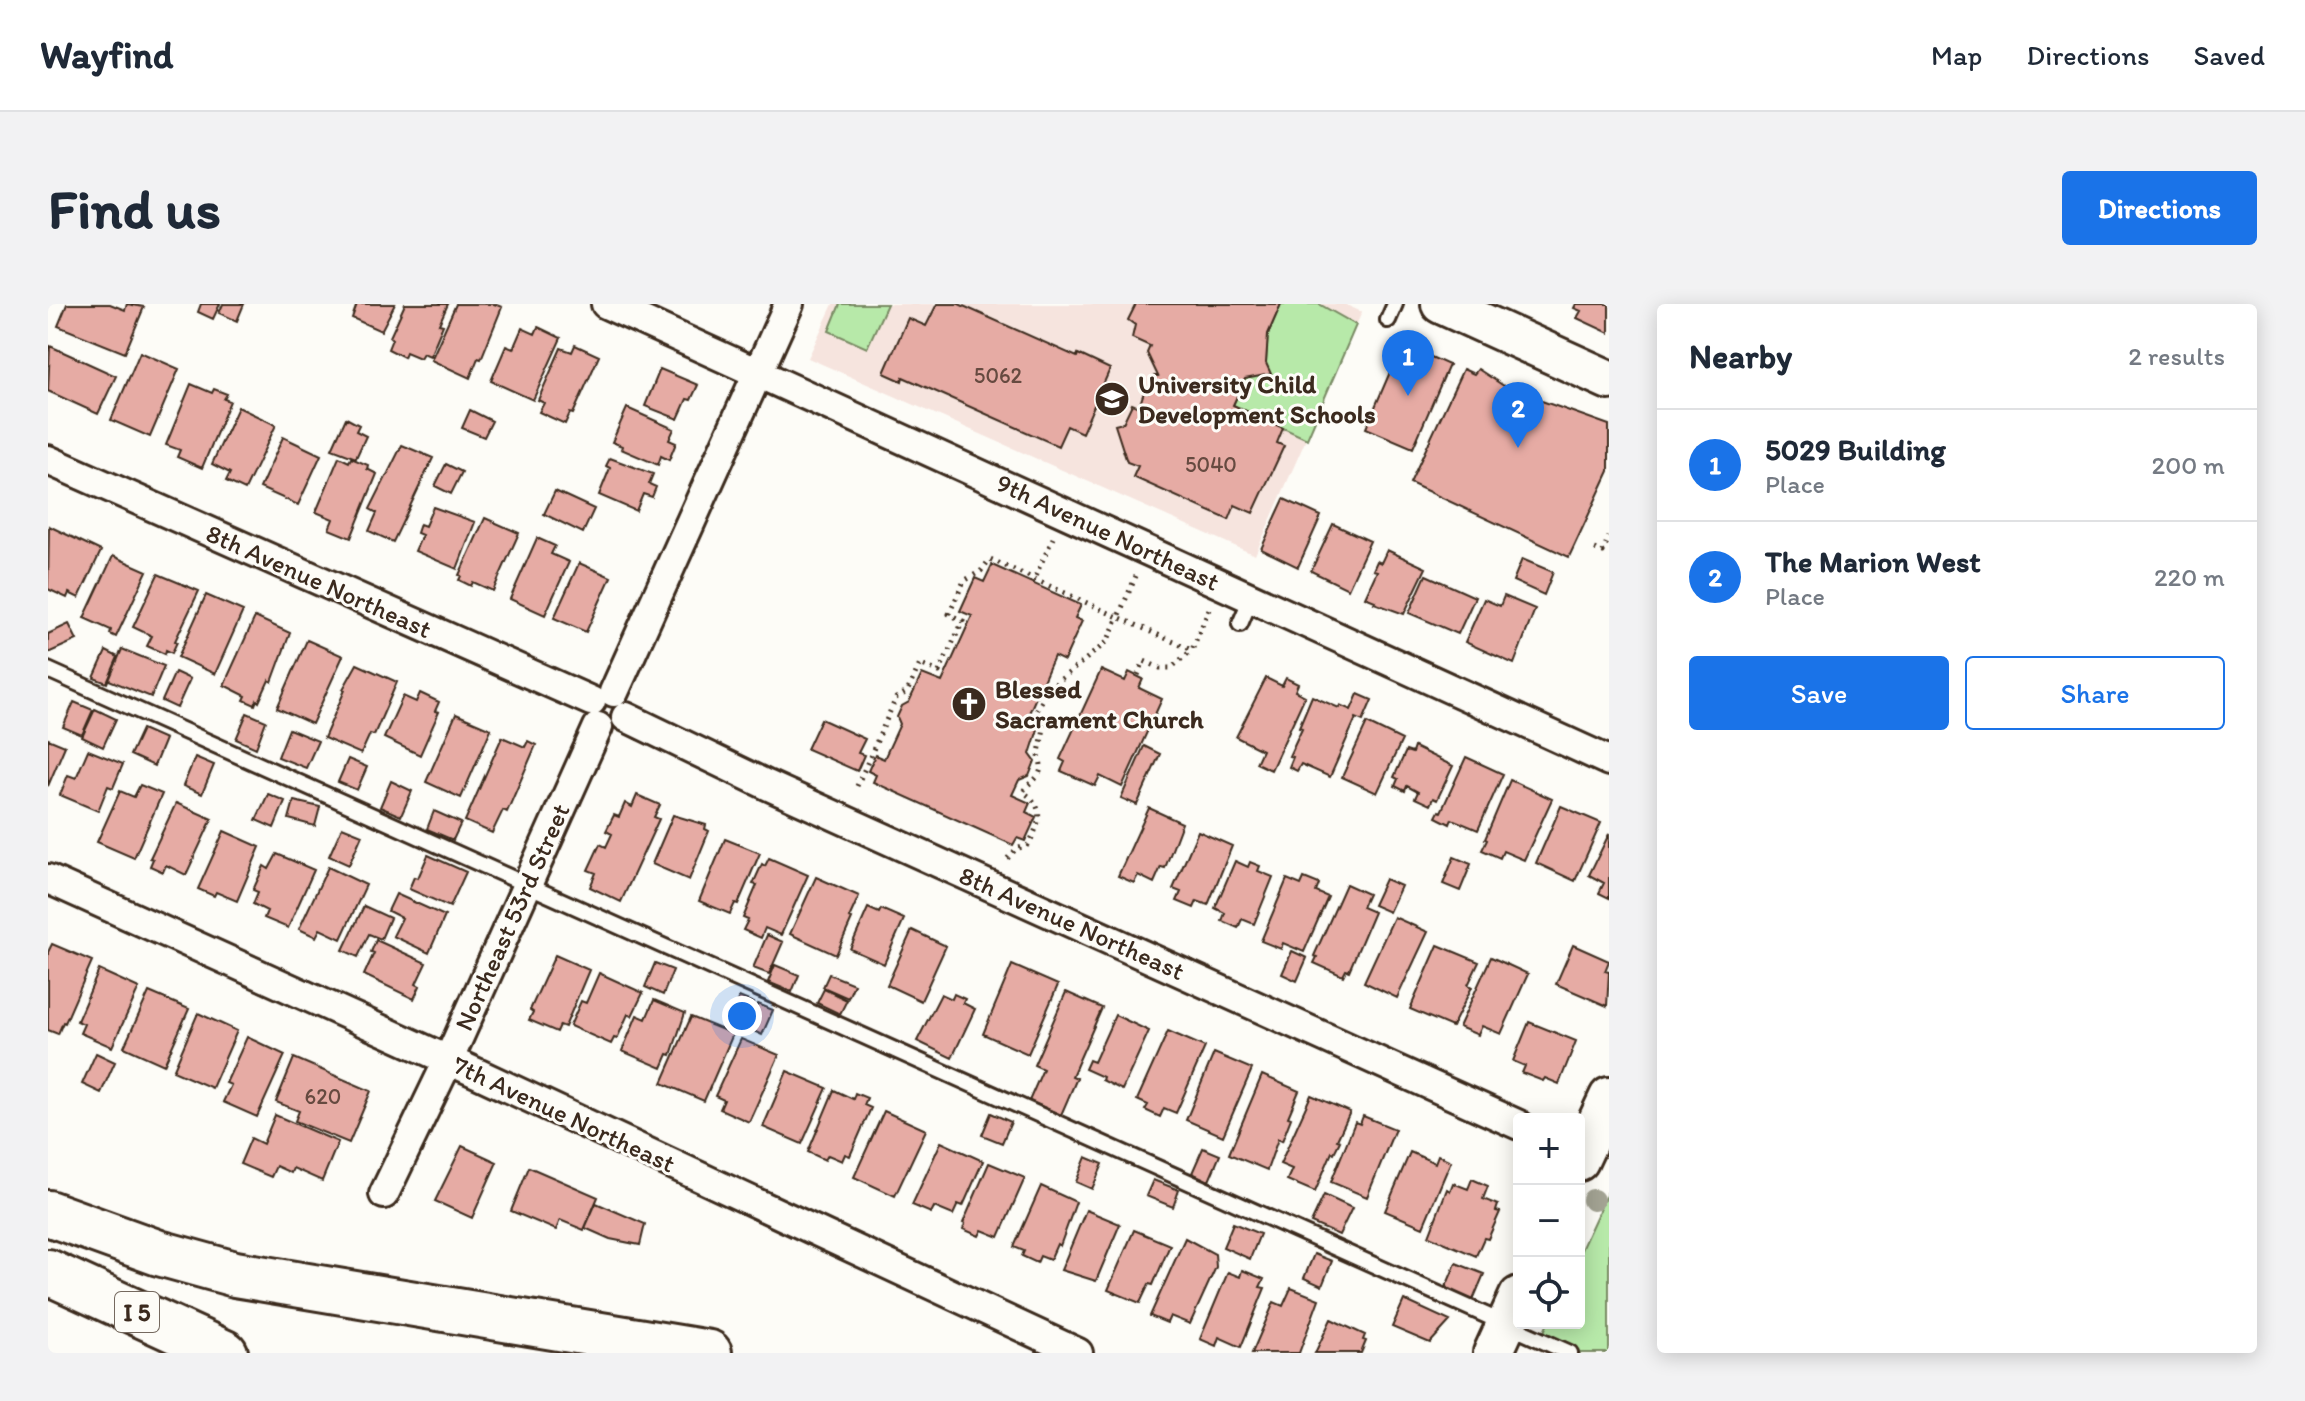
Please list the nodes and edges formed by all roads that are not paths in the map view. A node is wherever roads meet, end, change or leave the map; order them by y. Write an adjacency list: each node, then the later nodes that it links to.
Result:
1 (606, 304): 6 (street, 9th Avenue Northeast)
2 (789, 304): 6 (street, Northeast 53rd Street)
3 (1395, 304): 5 (lane)
4 (1441, 304): 7 (main road)
5 (1388, 320)
6 (756, 373): 9 (street, 9th Avenue Northeast); 12 (street, Northeast 53rd Street)
7 (1609, 380)
8 (48, 460): 12 (street, 8th Avenue Northeast)
9 (1251, 598): 10 (lane); 13 (street, 9th Avenue Northeast)
10 (1240, 624)
11 (48, 670): 15 (lane)
12 (607, 710): 15 (street, Northeast 53rd Street); 18 (street, 8th Avenue Northeast)
13 (1609, 761)
14 (48, 879): 16 (street, 7th Avenue Northeast)
15 (525, 885): 16 (street, Northeast 53rd Street); 23 (lane)
16 (448, 1061): 20 (street, Northeast 53rd Street); 26 (street, 7th Avenue Northeast)
17 (1609, 1097): 19 (main road)
18 (1513, 1122)
19 (1585, 1145)
20 (384, 1194)
21 (48, 1213): 25 (highway)
22 (48, 1272): 24 (highway, I 5)
23 (1500, 1333): 27 (lane)
24 (225, 1353)
25 (709, 1353)
26 (1078, 1353)
27 (1570, 1353)

